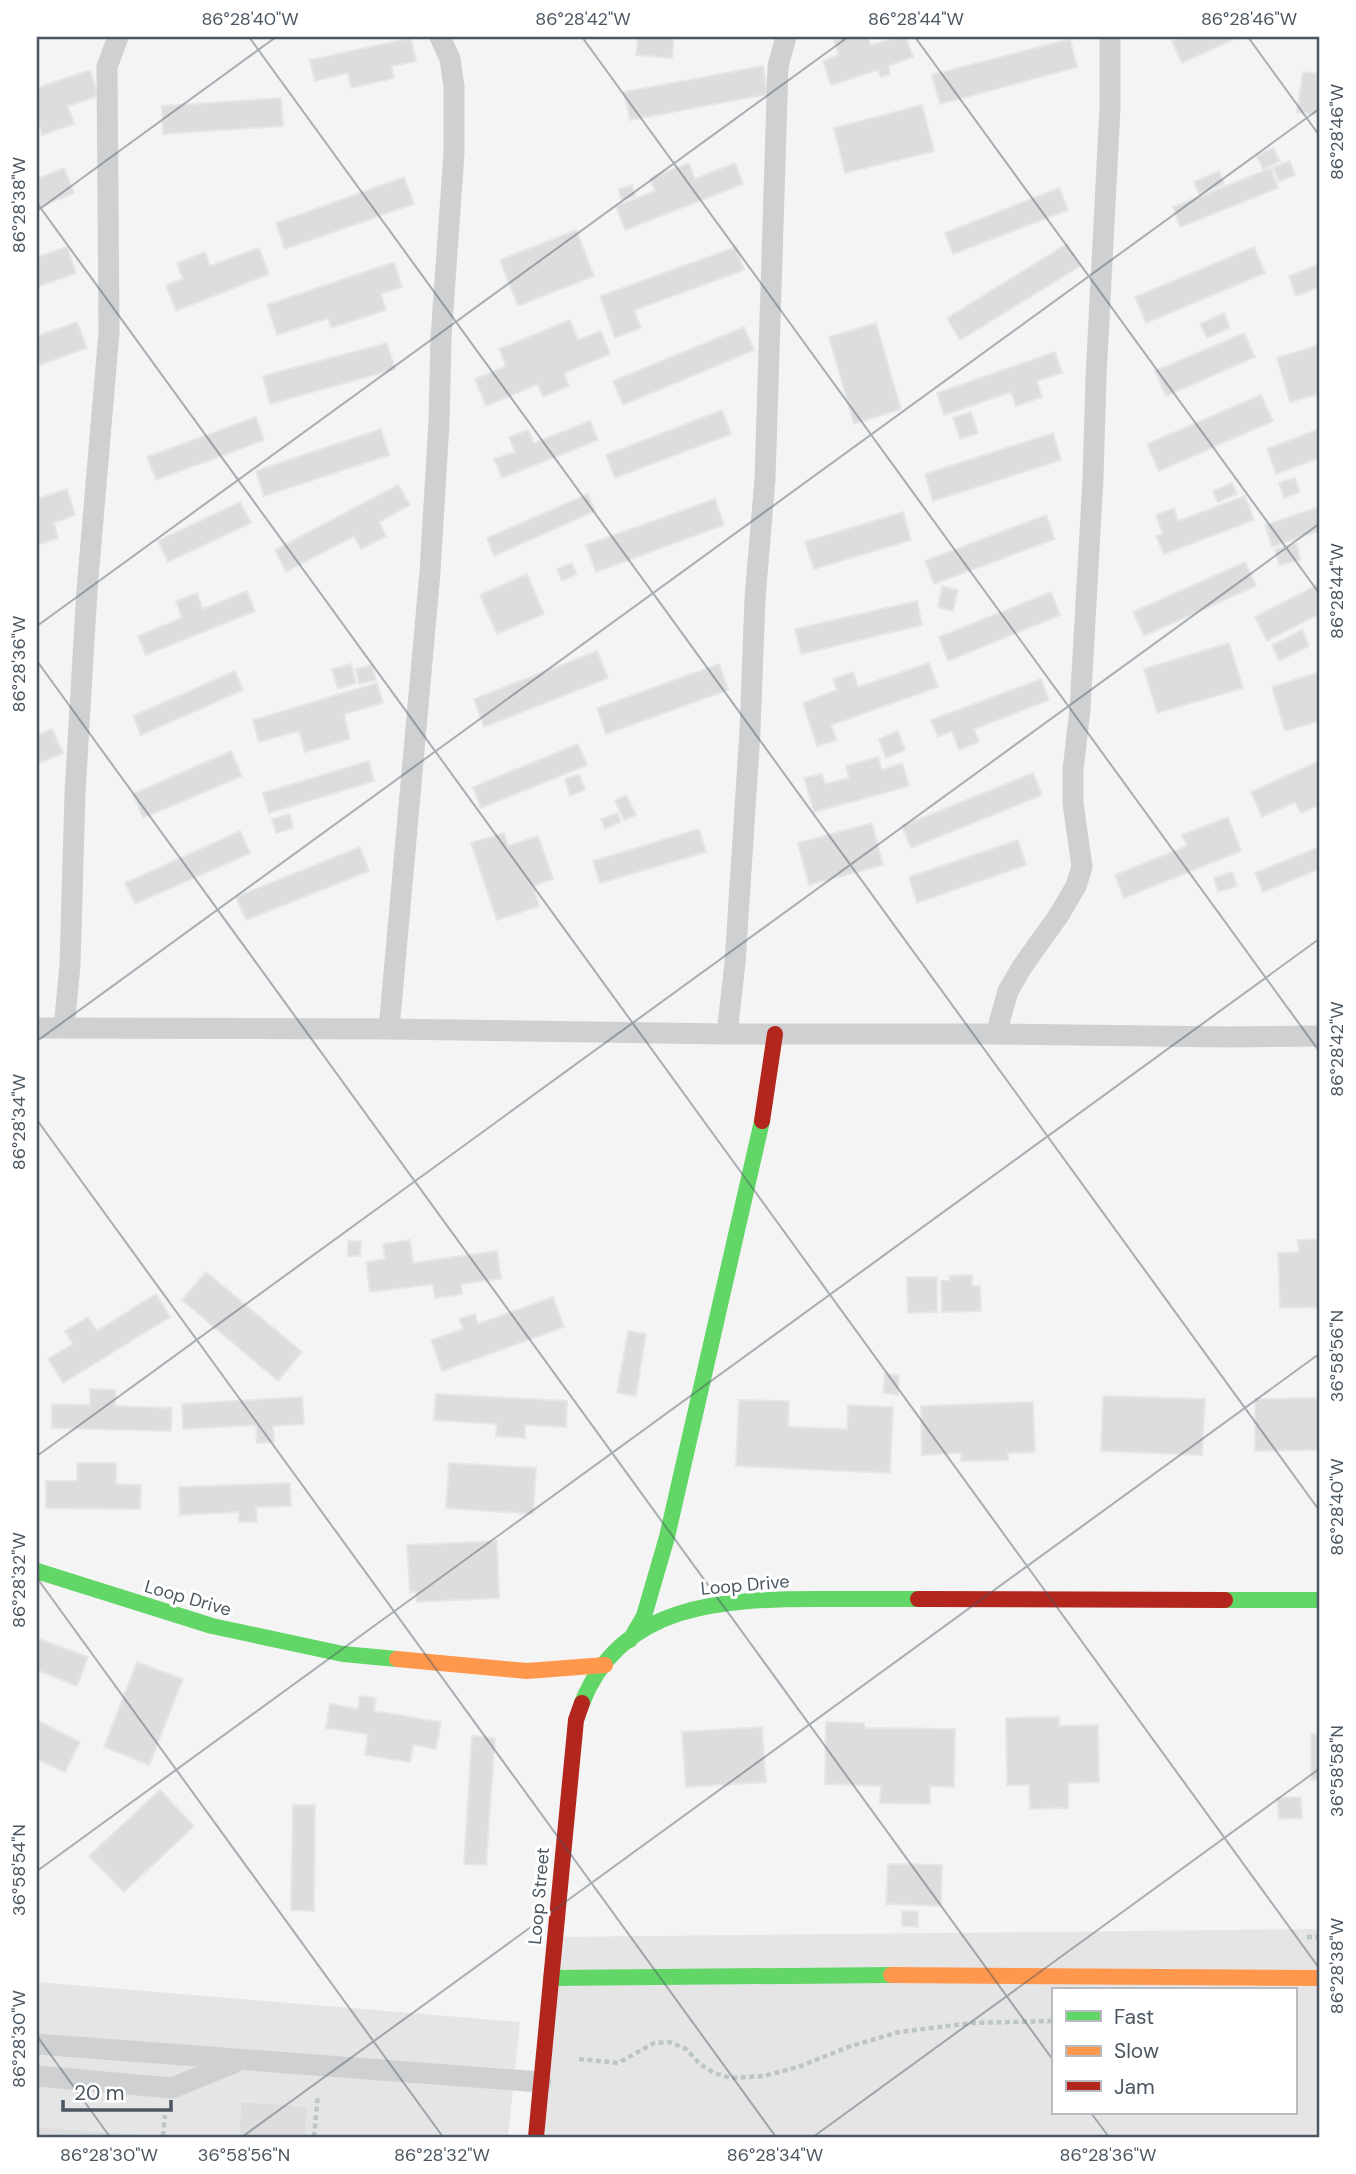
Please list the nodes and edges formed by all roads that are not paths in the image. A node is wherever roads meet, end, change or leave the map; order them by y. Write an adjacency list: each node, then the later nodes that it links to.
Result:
1 (118, 37): 6 (lane)
2 (440, 37): 7 (lane)
3 (786, 37): 8 (lane)
4 (1110, 37): 10 (lane)
5 (37, 1028): 6 (lane)
6 (64, 1028): 7 (lane)
7 (389, 1029): 8 (lane)
8 (727, 1034): 9 (lane)
9 (775, 1034): 10 (lane); 14 (street)
10 (996, 1034): 11 (lane)
11 (1319, 1035)
12 (37, 1571): 15 (street, Loop Drive)
13 (1319, 1601): 14 (street, Loop Drive)
14 (630, 1640): 15 (street, Loop Drive)
15 (605, 1665): 16 (street, Loop Street)
16 (551, 1978): 17 (street); 21 (street, Loop Street)
17 (1319, 1978)
18 (37, 2044): 19 (lane)
19 (242, 2060): 20 (lane); 21 (lane)
20 (37, 2076)
21 (541, 2082): 22 (street, Loop Street)
22 (536, 2137)

